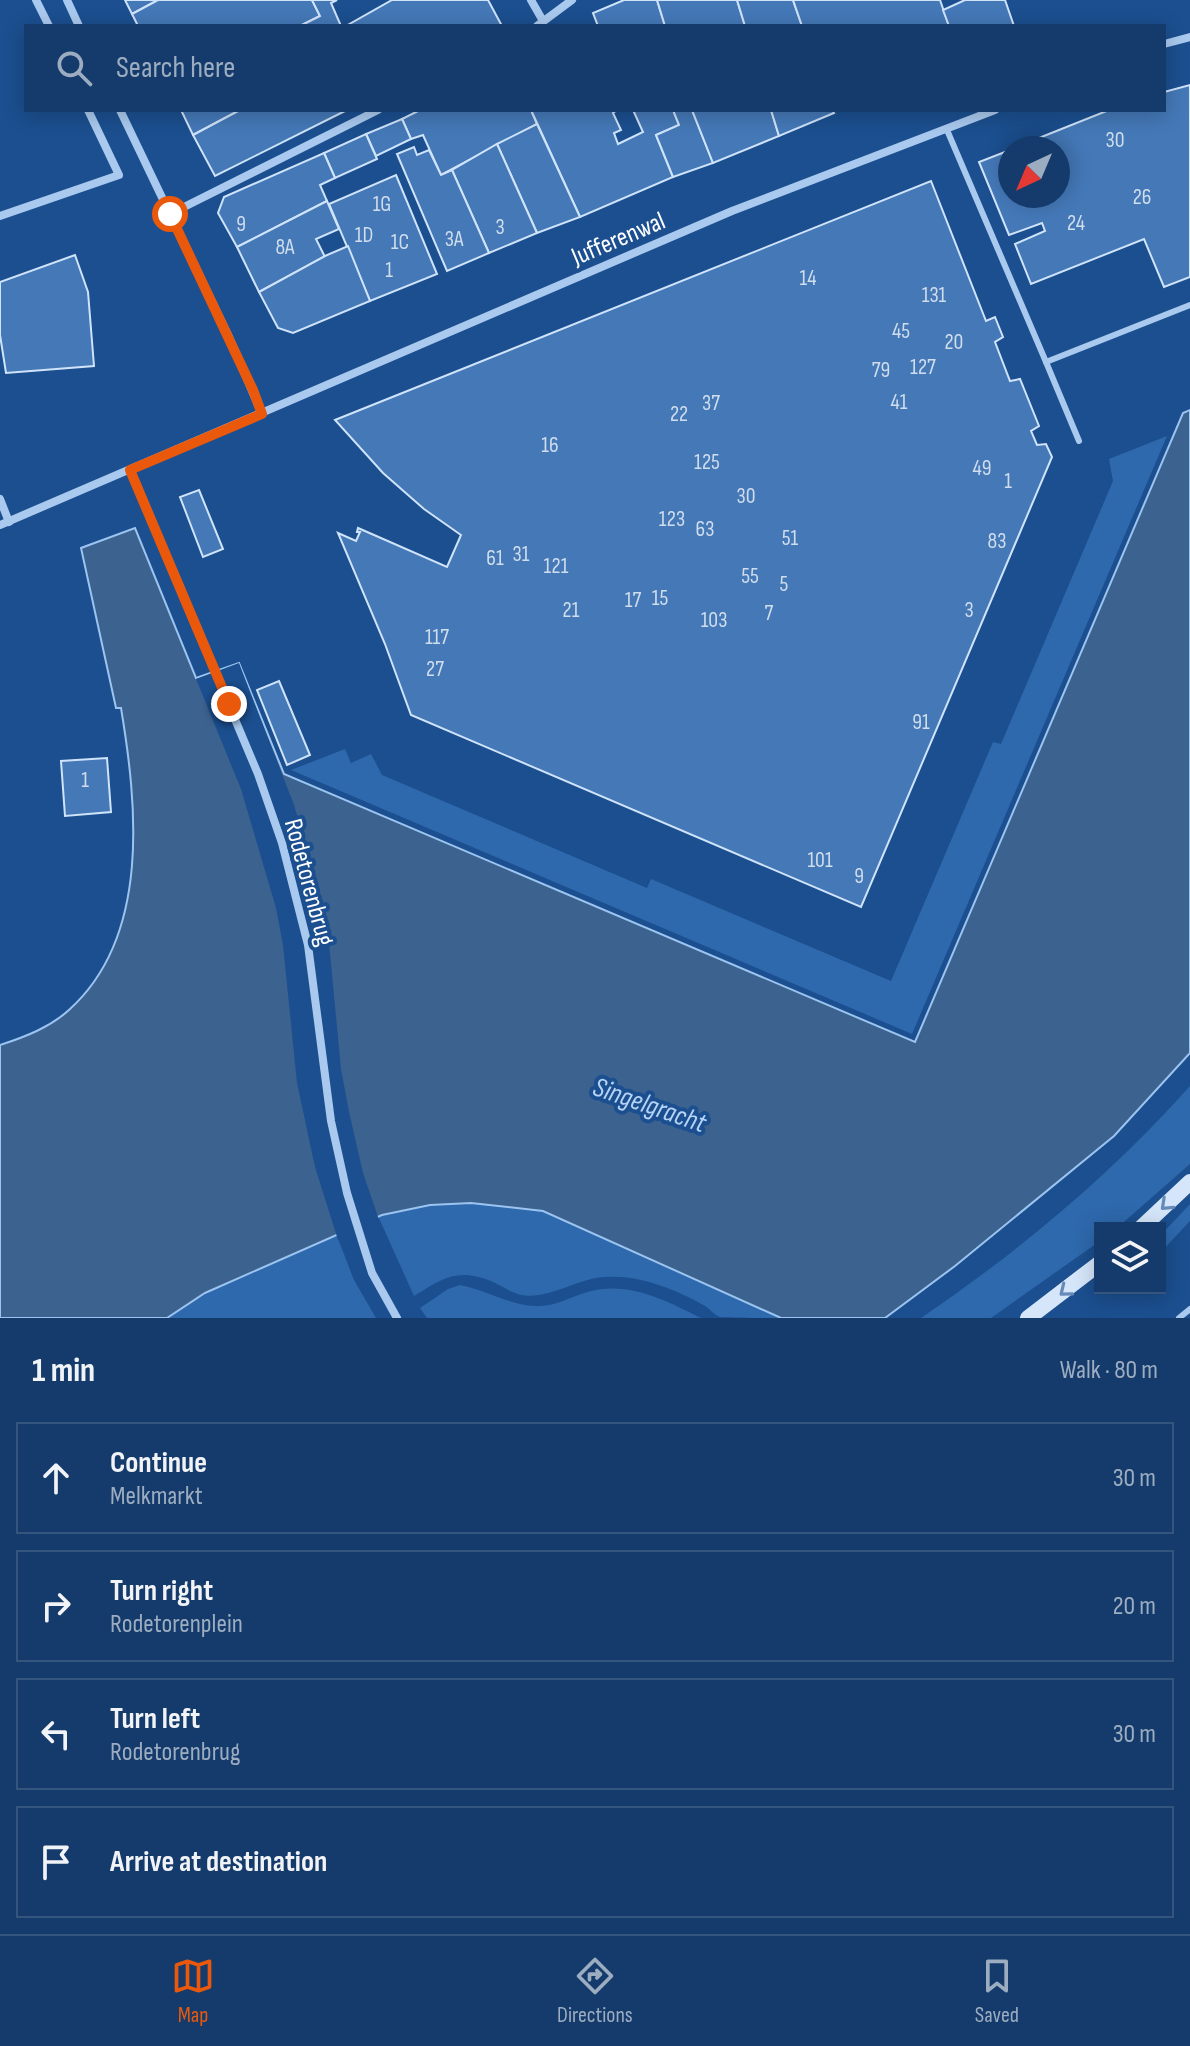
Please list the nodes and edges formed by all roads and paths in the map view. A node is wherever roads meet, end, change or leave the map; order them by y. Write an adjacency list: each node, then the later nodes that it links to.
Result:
1 (36, 0): 5 (street)
2 (67, 0): 6 (street)
3 (531, 0): 7 (street)
4 (572, 0): 7 (street)
5 (48, 24)
6 (78, 24)
7 (540, 24)
8 (1190, 37): 9 (street)
9 (1166, 43)
10 (89, 112): 16 (street)
11 (121, 112): 15 (street)
12 (374, 112): 15 (street)
13 (990, 112): 14 (street, Jufferenwal)
14 (947, 130): 18 (lane); 19 (street, Jufferenwal)
15 (170, 214): 19 (street)
16 (0, 216)
17 (1190, 305): 18 (lane)
18 (1046, 362): 20 (lane)
19 (262, 414): 21 (street, Jufferenwal)
20 (1079, 441)
21 (130, 470): 23 (street, Jufferenwal); 28 (street, Rodetorenbrug)
22 (0, 499): 23 (street)
23 (4, 524)
24 (1190, 1182): 25 (main road, one-way to 25)
25 (1147, 1222)
26 (1094, 1268): 29 (main road, one-way to 29)
27 (1190, 1309): 30 (lane)
28 (397, 1318)
29 (1028, 1318)
30 (1179, 1318)

